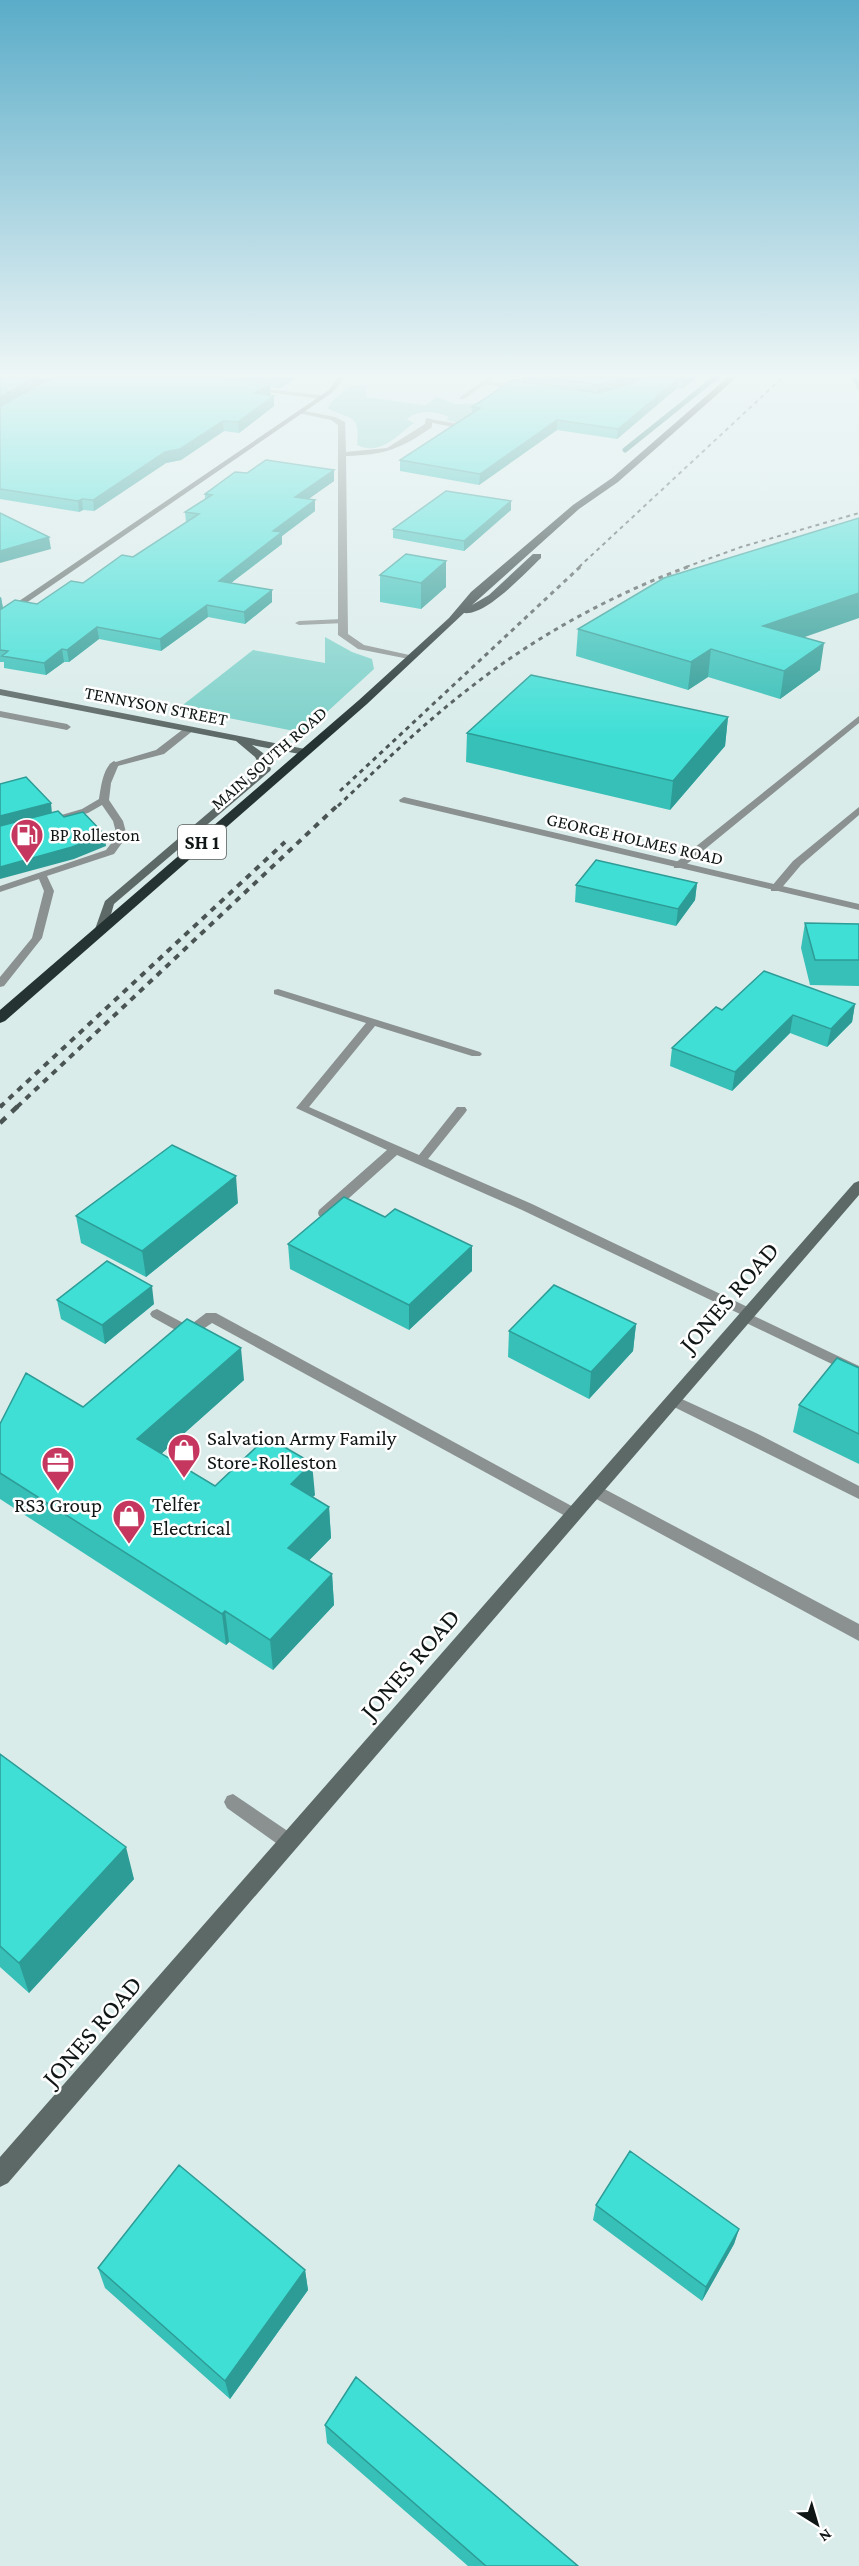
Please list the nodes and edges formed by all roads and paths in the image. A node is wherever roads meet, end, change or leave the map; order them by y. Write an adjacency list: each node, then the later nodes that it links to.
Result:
1 (177, 497): 4 (street)
2 (343, 497): 5 (street)
3 (599, 497): 7 (highway, MAIN SOUTH ROAD / SH 1)
4 (0, 618)
5 (342, 621): 6 (lane); 7 (street)
6 (299, 623)
7 (411, 658): 14 (highway, MAIN SOUTH ROAD / SH 1)
8 (0, 692): 12 (street, TENNYSON STREET)
9 (0, 714): 11 (lane)
10 (859, 719): 20 (lane)
11 (67, 727)
12 (190, 729): 13 (street, TENNYSON STREET); 15 (street)
13 (239, 739): 14 (street, TENNYSON STREET); 25 (street)
14 (305, 752): 25 (highway, MAIN SOUTH ROAD / SH 1)
15 (114, 764): 16 (lane)
16 (104, 800): 19 (lane); 21 (lane)
17 (404, 800): 20 (street, GEORGE HOLMES ROAD)
18 (859, 810): 23 (lane)
19 (30, 825)
20 (678, 866): 23 (street, GEORGE HOLMES ROAD)
21 (42, 876): 22 (lane); 26 (lane)
22 (0, 889)
23 (775, 889): 24 (street, GEORGE HOLMES ROAD)
24 (859, 907)
25 (100, 932): 28 (highway, MAIN SOUTH ROAD / SH 1)
26 (0, 984)
27 (278, 992): 29 (lane)
28 (0, 1018)
29 (373, 1022): 30 (lane); 32 (lane)
30 (476, 1054)
31 (461, 1110): 33 (lane)
32 (396, 1149): 33 (lane); 35 (lane)
33 (421, 1160): 37 (lane)
34 (859, 1186): 37 (street, JONES ROAD)
35 (324, 1213)
36 (157, 1314): 42 (lane)
37 (747, 1315): 38 (lane); 39 (street, JONES ROAD)
38 (859, 1372)
39 (673, 1400): 40 (street, JONES ROAD); 41 (lane)
40 (595, 1490): 42 (street, JONES ROAD); 43 (street)
41 (859, 1493)
42 (574, 1515): 45 (street, JONES ROAD)
43 (859, 1633)
44 (233, 1802): 45 (lane)
45 (289, 1842): 46 (street, JONES ROAD)
46 (0, 2175)

